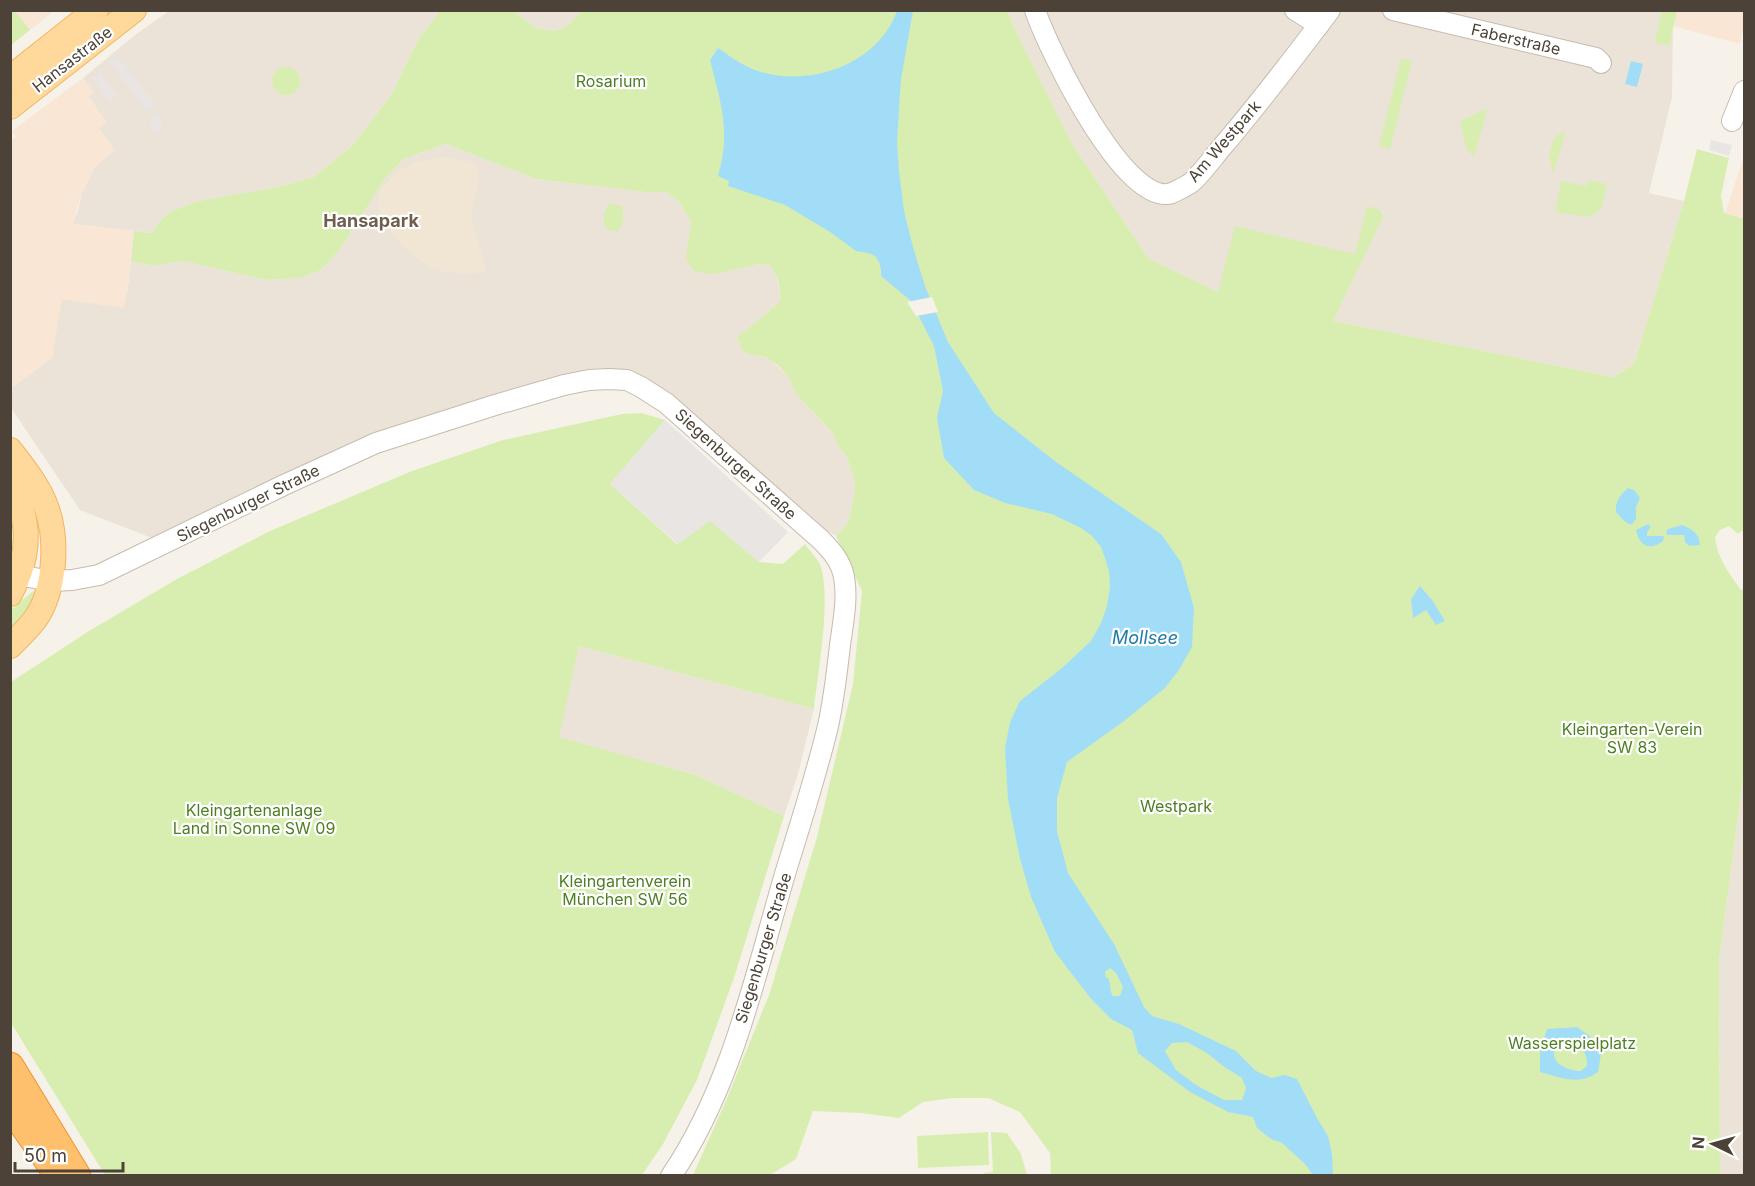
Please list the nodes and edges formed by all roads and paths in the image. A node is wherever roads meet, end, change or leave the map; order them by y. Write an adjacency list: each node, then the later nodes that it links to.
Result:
1 (96, 10): 8 (main road, Hansastraße)
2 (134, 10): 10 (main road, Hansastraße)
3 (1035, 10): 6 (street, Am Westpark)
4 (1295, 10): 6 (street)
5 (1393, 10): 7 (street, Faberstraße)
6 (1324, 18)
7 (1601, 63)
8 (10, 78)
9 (1744, 91): 11 (street)
10 (10, 106)
11 (1732, 121)
12 (10, 450): 14 (main road)
13 (10, 478): 15 (main road)
14 (50, 581): 15 (street, Siegenburger Straße); 16 (main road); 23 (street, Siegenburger Straße)
15 (15, 585)
16 (10, 646)
17 (10, 1066): 22 (highway)
18 (10, 1106): 21 (highway)
19 (10, 1138): 20 (highway)
20 (36, 1176)
21 (59, 1176)
22 (77, 1176)
23 (671, 1176)

